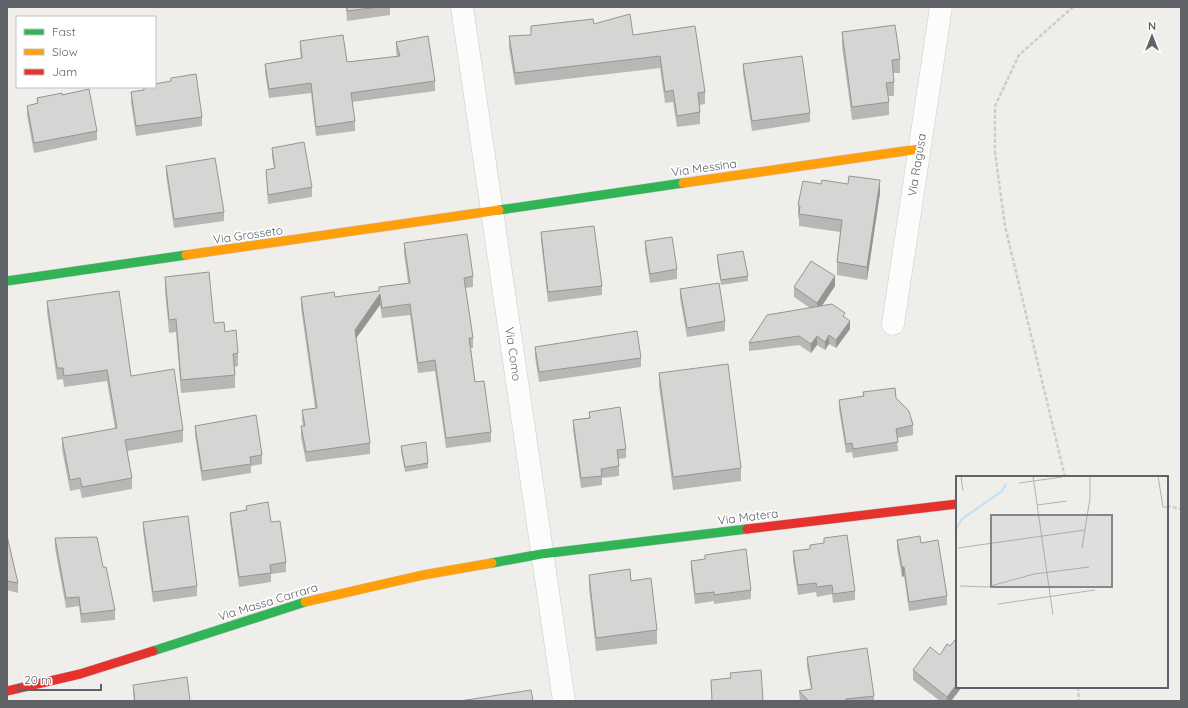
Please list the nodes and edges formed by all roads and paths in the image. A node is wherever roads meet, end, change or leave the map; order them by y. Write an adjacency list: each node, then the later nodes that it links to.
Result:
1 (462, 7): 5 (street, Via Como)
2 (942, 7): 4 (street, Via Ragusa)
3 (1073, 7): 8 (path)
4 (919, 149): 5 (street, Via Messina); 7 (street, Via Ragusa)
5 (492, 212): 6 (street, Via Grosseto); 12 (street, Via Como)
6 (7, 281)
7 (893, 324)
8 (1066, 476)
9 (956, 504): 12 (street, Via Matera)
10 (1168, 506): 11 (path)
11 (1181, 509)
12 (542, 554): 14 (street, Via Massa Carrara); 15 (street, Via Como)
13 (1078, 688): 16 (path)
14 (7, 692)
15 (564, 701)
16 (1079, 701)

